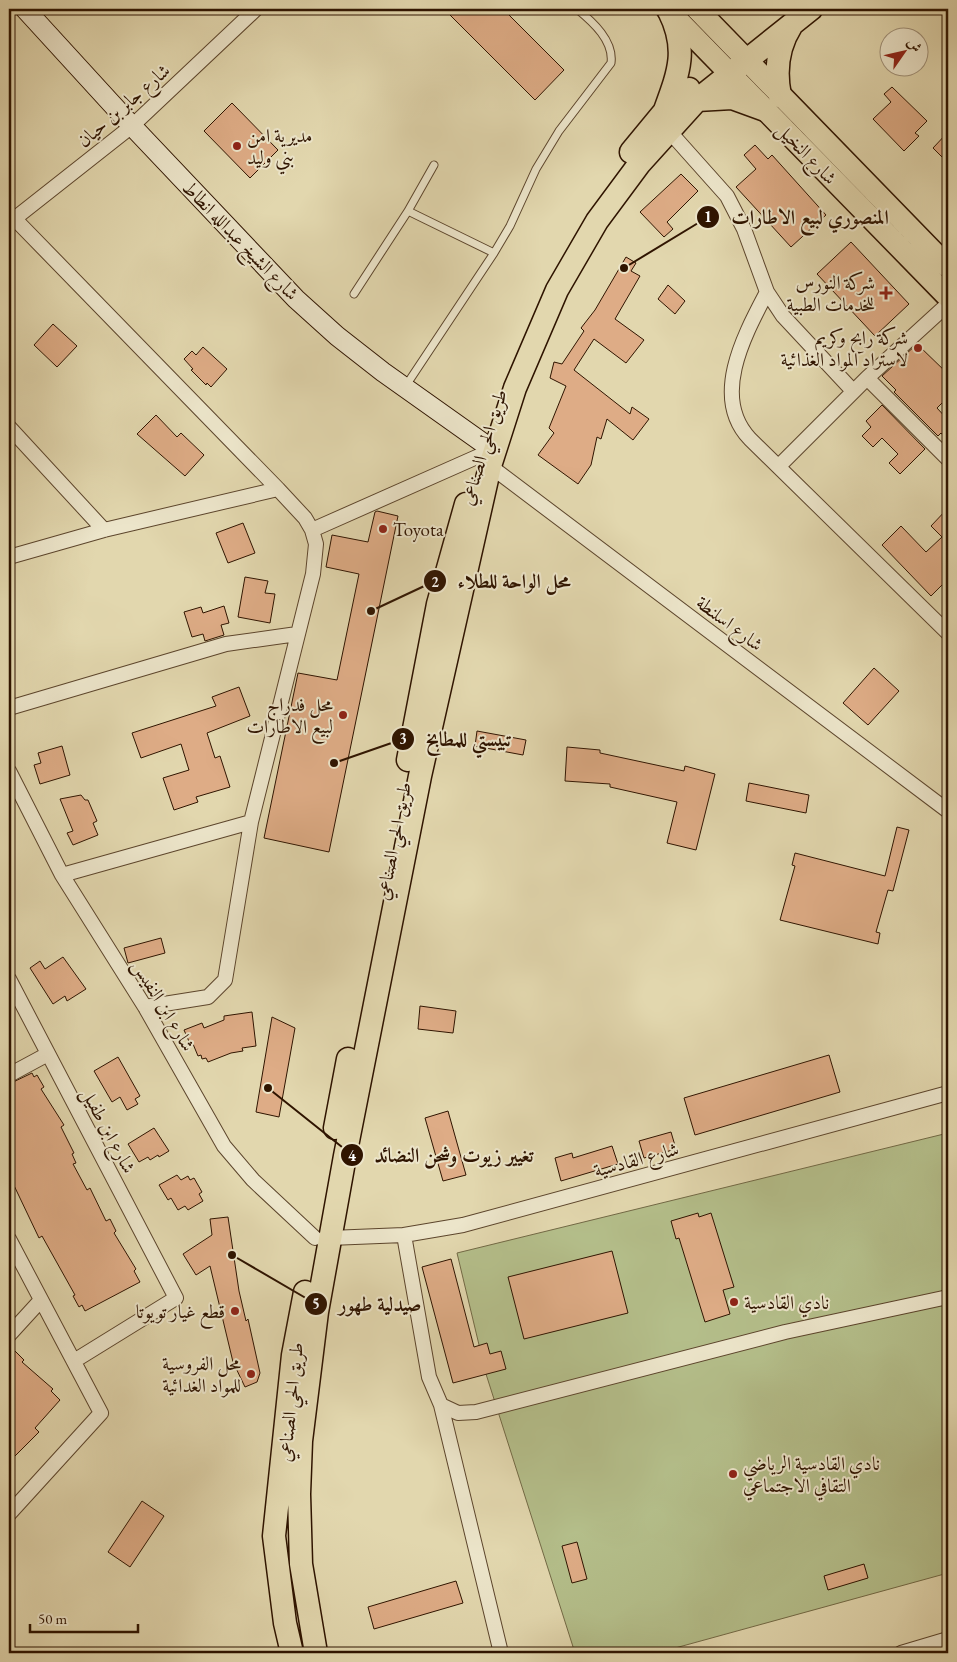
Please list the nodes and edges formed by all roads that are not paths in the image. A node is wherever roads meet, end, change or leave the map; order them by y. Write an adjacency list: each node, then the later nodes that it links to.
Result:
1 (25, 9): 12 (main road, شارع الشيخ عبدالله انطاط)
2 (256, 9): 12 (street, شارع جابر بن حيان)
3 (578, 9): 16 (lane)
4 (696, 9): 8 (main road, شارع النخيل)
5 (810, 9): 7 (highway)
6 (668, 10): 8 (main road, شارع النخيل); 11 (highway)
7 (791, 16): 8 (highway); 10 (highway)
8 (732, 60): 9 (highway, طريق الحي الصناعي); 10 (main road, شارع النخيل); 11 (highway, طريق الحي الصناعي)
9 (697, 100): 10 (highway); 11 (highway, طريق الحي الصناعي)
10 (773, 103): 17 (main road, شارع النخيل); 20 (main road, شارع النخيل)
11 (666, 122): 18 (street); 26 (highway, طريق الحي الصناعي)
12 (132, 126): 15 (street, شارع جابر بن حيان); 23 (main road, شارع الشيخ عبدالله انطاط)
13 (434, 165): 14 (lane)
14 (408, 211): 16 (lane); 19 (lane)
15 (10, 218): 29 (street)
16 (494, 253): 23 (lane)
17 (948, 267)
18 (768, 292): 24 (street); 28 (street)
19 (354, 294)
20 (948, 297)
21 (948, 304): 22 (street)
22 (867, 378): 24 (street); 27 (street)
23 (405, 388): 26 (main road, شارع الشيخ عبدالله انطاط)
24 (853, 391): 28 (street)
25 (9, 427): 30 (street)
26 (484, 455): 31 (street); 37 (street, شارع اسلنطة); 46 (highway, طريق الحي الصناعي)
27 (948, 459)
28 (779, 466): 33 (street)
29 (278, 489): 30 (street); 31 (street)
30 (104, 530): 32 (street)
31 (312, 530): 34 (street)
32 (9, 557)
33 (948, 633)
34 (297, 634): 35 (street); 38 (street)
35 (9, 708)
36 (9, 771): 39 (street, شارع ابن النفيس)
37 (945, 803)
38 (251, 822): 39 (street); 41 (street)
39 (62, 875): 41 (street, شارع ابن النفيس)
40 (9, 979): 42 (street, شارع ابن طفيل)
41 (145, 1007): 46 (street, شارع ابن النفيس)
42 (48, 1054): 43 (street); 51 (street, شارع ابن طفيل)
43 (9, 1075)
44 (948, 1093): 45 (street, شارع القادسية)
45 (404, 1235): 46 (street, شارع القادسية); 52 (street)
46 (322, 1238): 56 (highway, طريق الحي الصناعي); 57 (highway, طريق الحي الصناعي)
47 (10, 1247): 49 (street)
48 (948, 1297): 52 (street)
49 (41, 1300): 50 (street); 51 (street)
50 (9, 1335)
51 (74, 1362): 53 (street)
52 (441, 1405): 58 (street)
53 (9, 1514)
54 (948, 1639): 55 (street)
55 (931, 1649): 59 (street)
56 (292, 1653)
57 (316, 1653)
58 (501, 1653)
59 (901, 1653)

